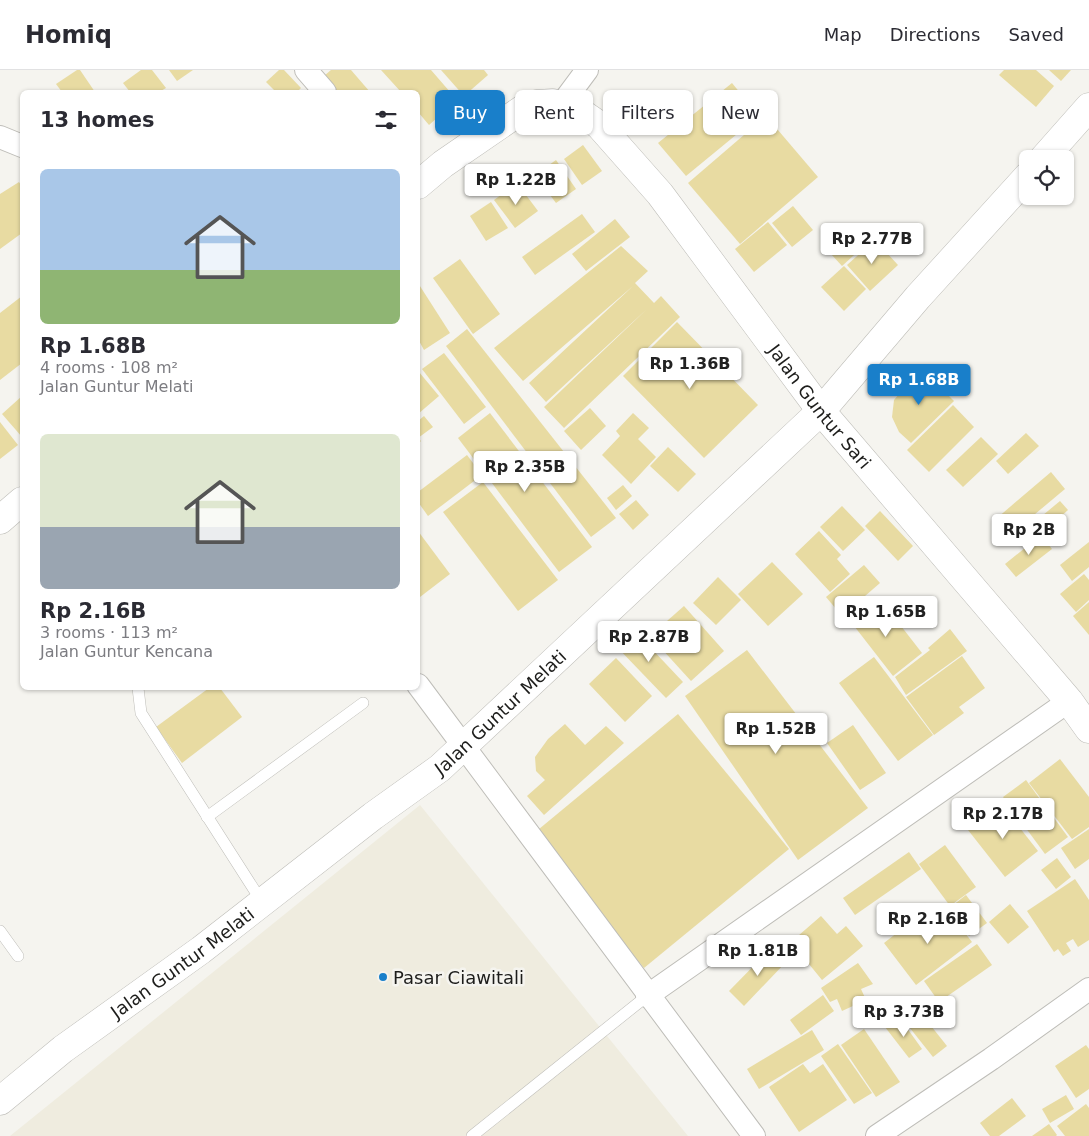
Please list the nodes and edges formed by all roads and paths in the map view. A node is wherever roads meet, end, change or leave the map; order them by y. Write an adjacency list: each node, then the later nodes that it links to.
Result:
1 (306, 70): 3 (street)
2 (587, 70): 4 (street)
3 (322, 90)
4 (572, 90)
5 (1089, 106): 10 (street)
6 (515, 114): 11 (street, Jalan Guntur Sari)
7 (593, 121): 13 (street, Jalan Guntur Sari)
8 (0, 137): 9 (street)
9 (20, 145)
10 (1051, 150)
11 (420, 183)
12 (1019, 186): 13 (street, Jalan Guntur Melati)
13 (821, 411): 18 (street, Jalan Guntur Sari); 21 (street, Jalan Guntur Melati)
14 (20, 503): 15 (street)
15 (0, 520)
16 (420, 688): 21 (street)
17 (138, 690): 22 (lane)
18 (1069, 701): 20 (street, Jalan Guntur Sari); 27 (street)
19 (362, 703): 22 (lane)
20 (1089, 729)
21 (462, 747): 23 (street, Jalan Guntur Melati); 27 (street)
22 (207, 817): 23 (lane)
23 (262, 902): 28 (street, Jalan Guntur Melati)
24 (0, 931): 25 (lane)
25 (18, 956)
26 (1089, 989): 31 (street)
27 (647, 996): 29 (lane); 30 (street)
28 (0, 1101)
29 (472, 1136)
30 (754, 1136)
31 (877, 1136)

